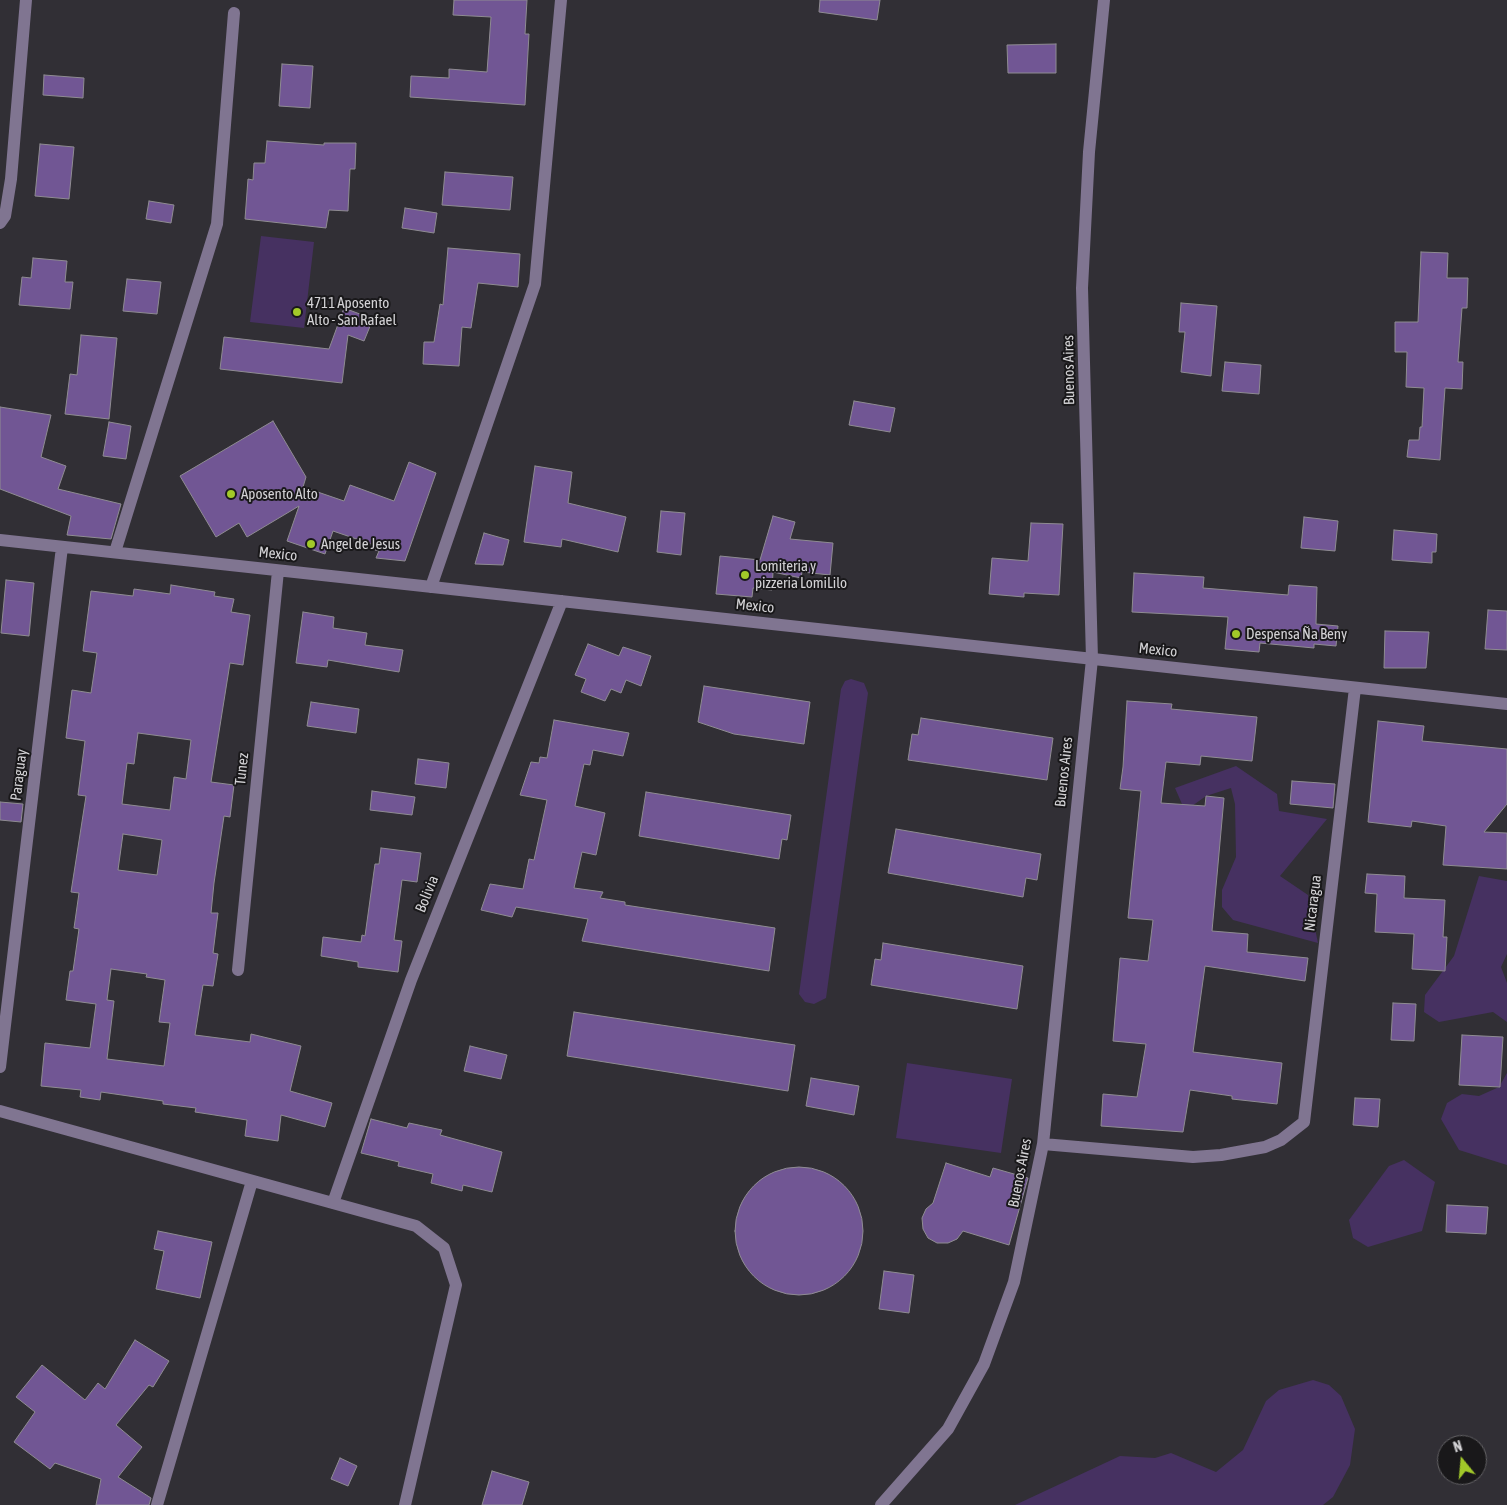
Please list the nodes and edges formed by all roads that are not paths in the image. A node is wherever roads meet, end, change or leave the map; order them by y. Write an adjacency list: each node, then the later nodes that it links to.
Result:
1 (26, 0): 5 (street)
2 (561, 0): 10 (street)
3 (1104, 0): 12 (street, Buenos Aires)
4 (234, 13): 8 (street)
5 (2, 218)
6 (0, 540): 7 (street, Mexico)
7 (62, 547): 8 (street, Mexico); 16 (street, Paraguay)
8 (115, 552): 9 (street, Mexico)
9 (278, 571): 10 (street, Mexico); 15 (street, Tunez)
10 (431, 587): 11 (street, Mexico)
11 (562, 601): 12 (street, Mexico); 20 (street, Bolivia)
12 (1092, 659): 13 (street, Mexico); 18 (street, Buenos Aires)
13 (1355, 688): 14 (street, Mexico); 18 (street, Nicaragua)
14 (1507, 704)
15 (238, 970)
16 (0, 1067)
17 (0, 1111): 19 (street)
18 (1043, 1144): 23 (street, Buenos Aires)
19 (252, 1181): 20 (street); 21 (street)
20 (333, 1203): 22 (street)
21 (157, 1505)
22 (405, 1505)
23 (881, 1505)

